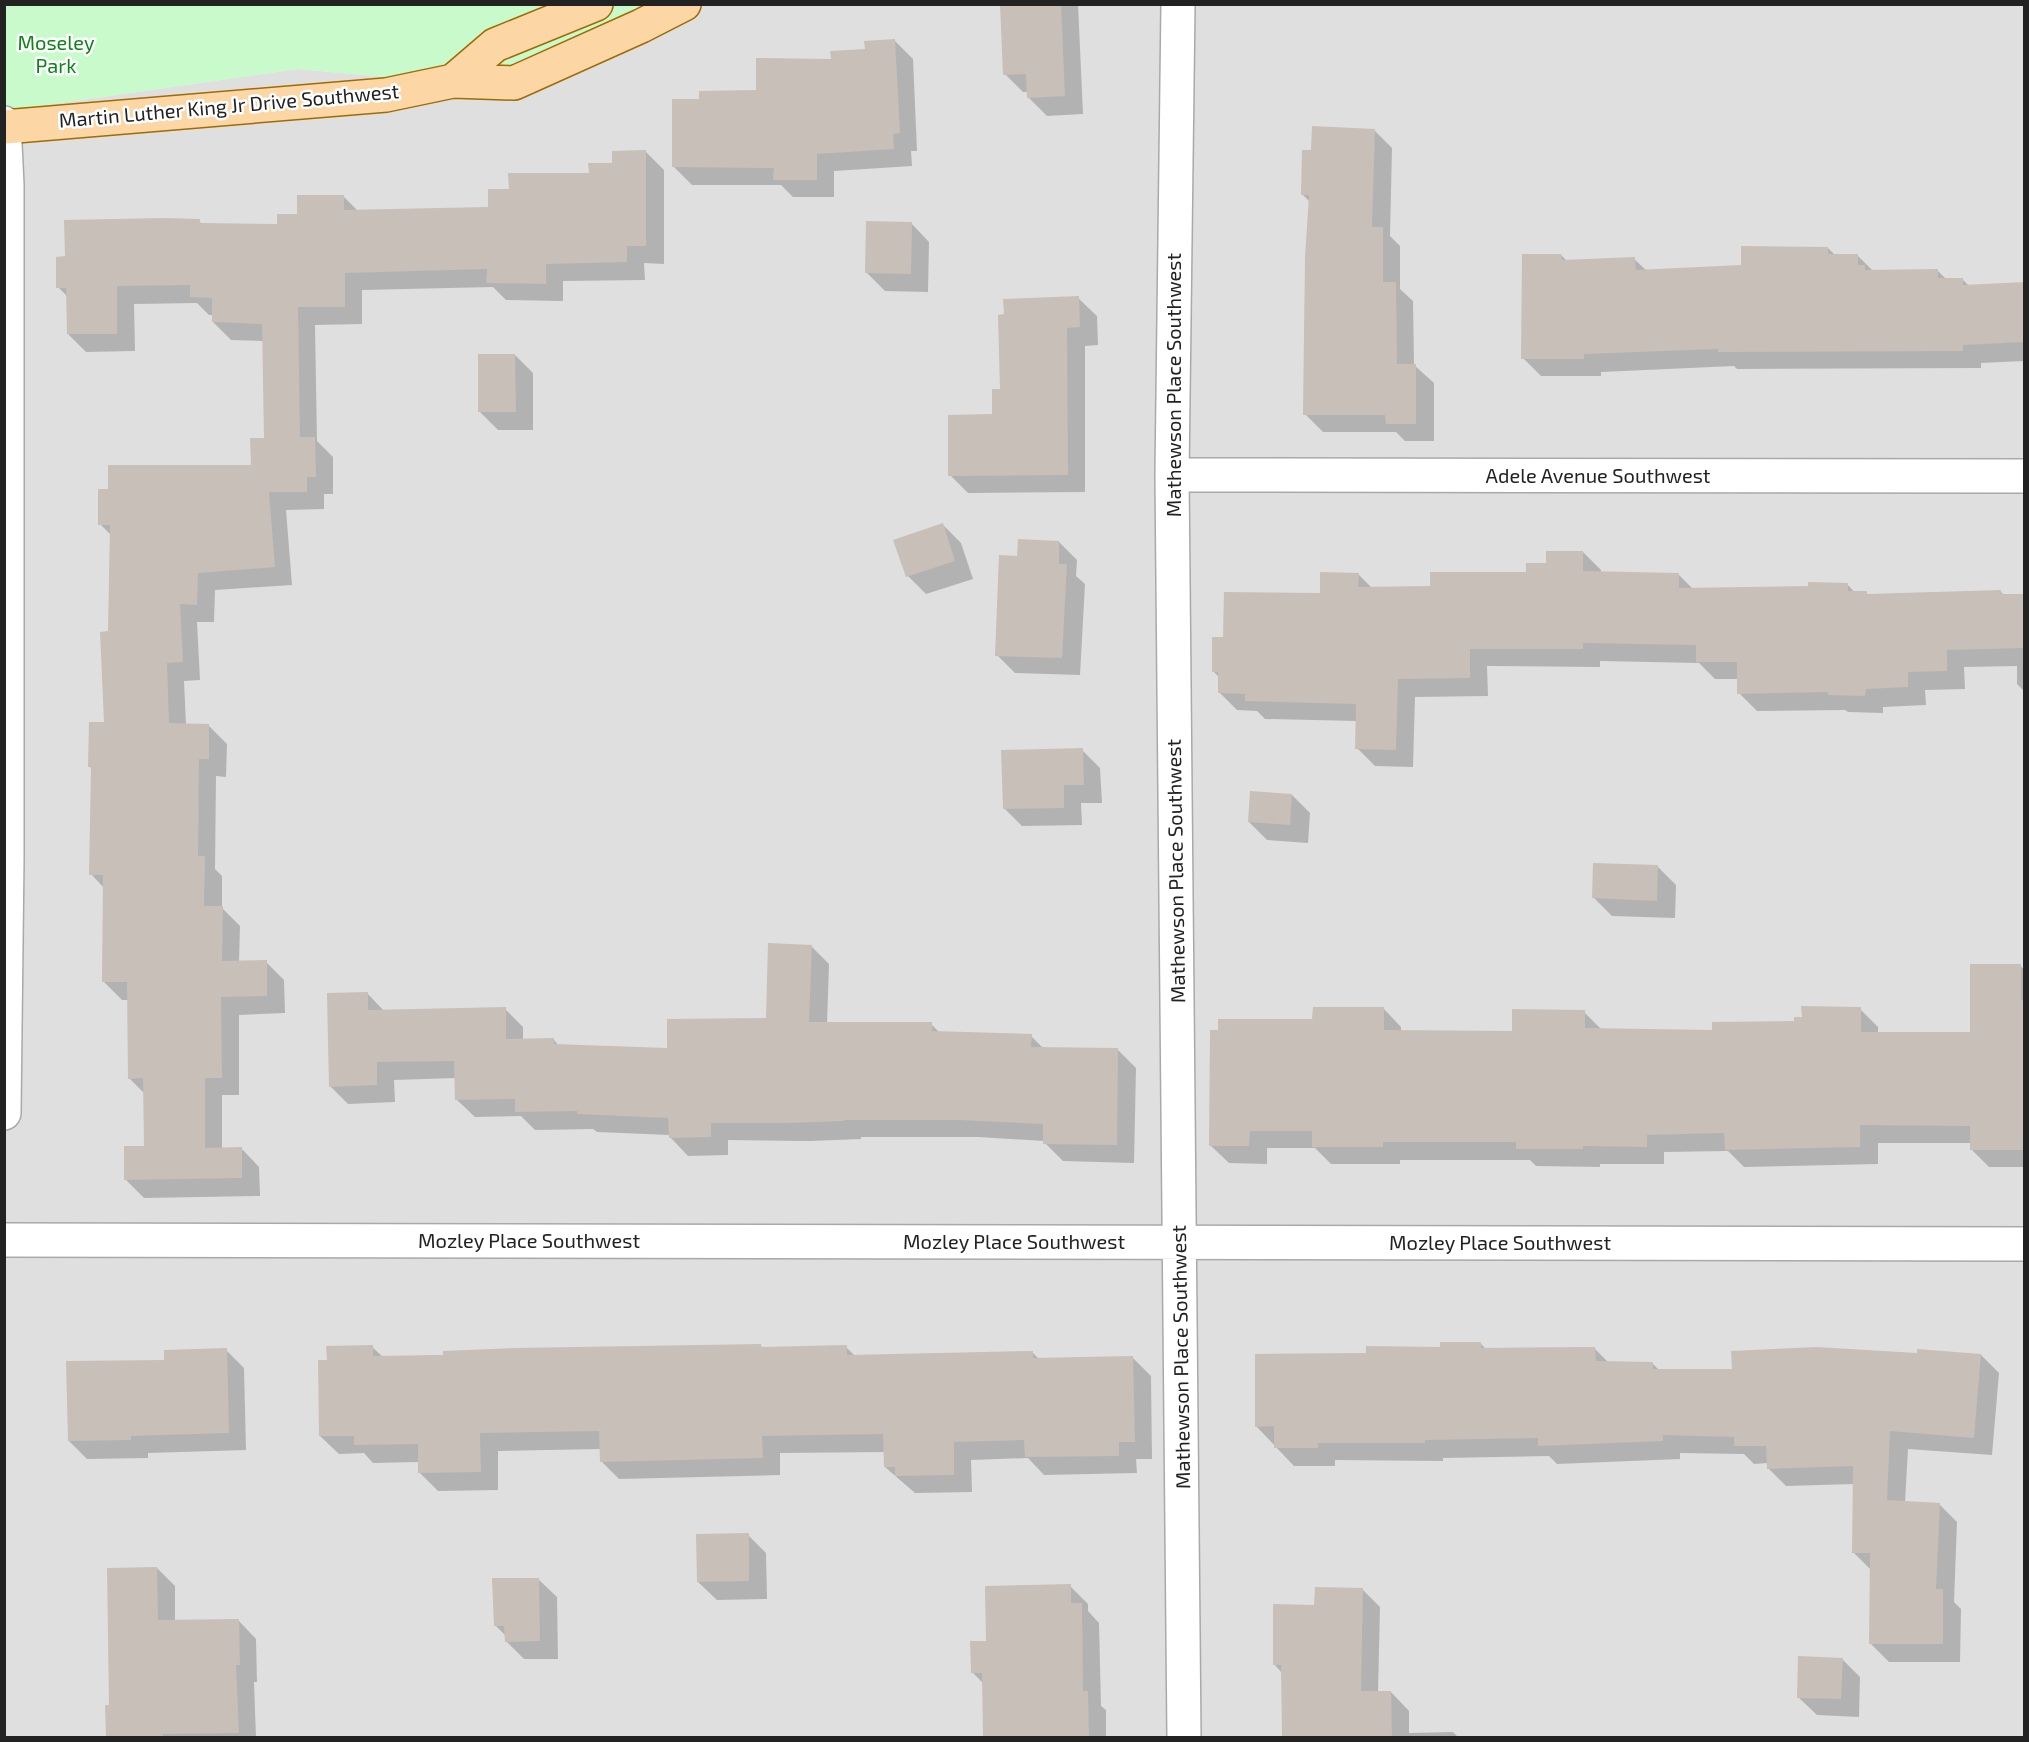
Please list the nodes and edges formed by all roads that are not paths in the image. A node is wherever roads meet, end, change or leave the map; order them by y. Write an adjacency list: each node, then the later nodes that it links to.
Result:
1 (596, 4): 4 (main road, Martin Luther King Jr Drive Southwest)
2 (684, 4): 4 (main road, Martin Luther King Jr Drive Southwest)
3 (1178, 4): 6 (street, Mathewson Place Southwest)
4 (453, 81): 5 (main road, Martin Luther King Jr Drive Southwest)
5 (5, 125): 8 (street)
6 (1172, 475): 7 (street, Adele Avenue Southwest); 11 (street, Mathewson Place Southwest)
7 (2025, 476)
8 (6, 858): 9 (street)
9 (4, 1113)
10 (4, 1240): 11 (street, Mozley Place Southwest)
11 (1179, 1242): 12 (street, Mozley Place Southwest); 13 (street, Mathewson Place Southwest)
12 (2025, 1244)
13 (1185, 1737)

